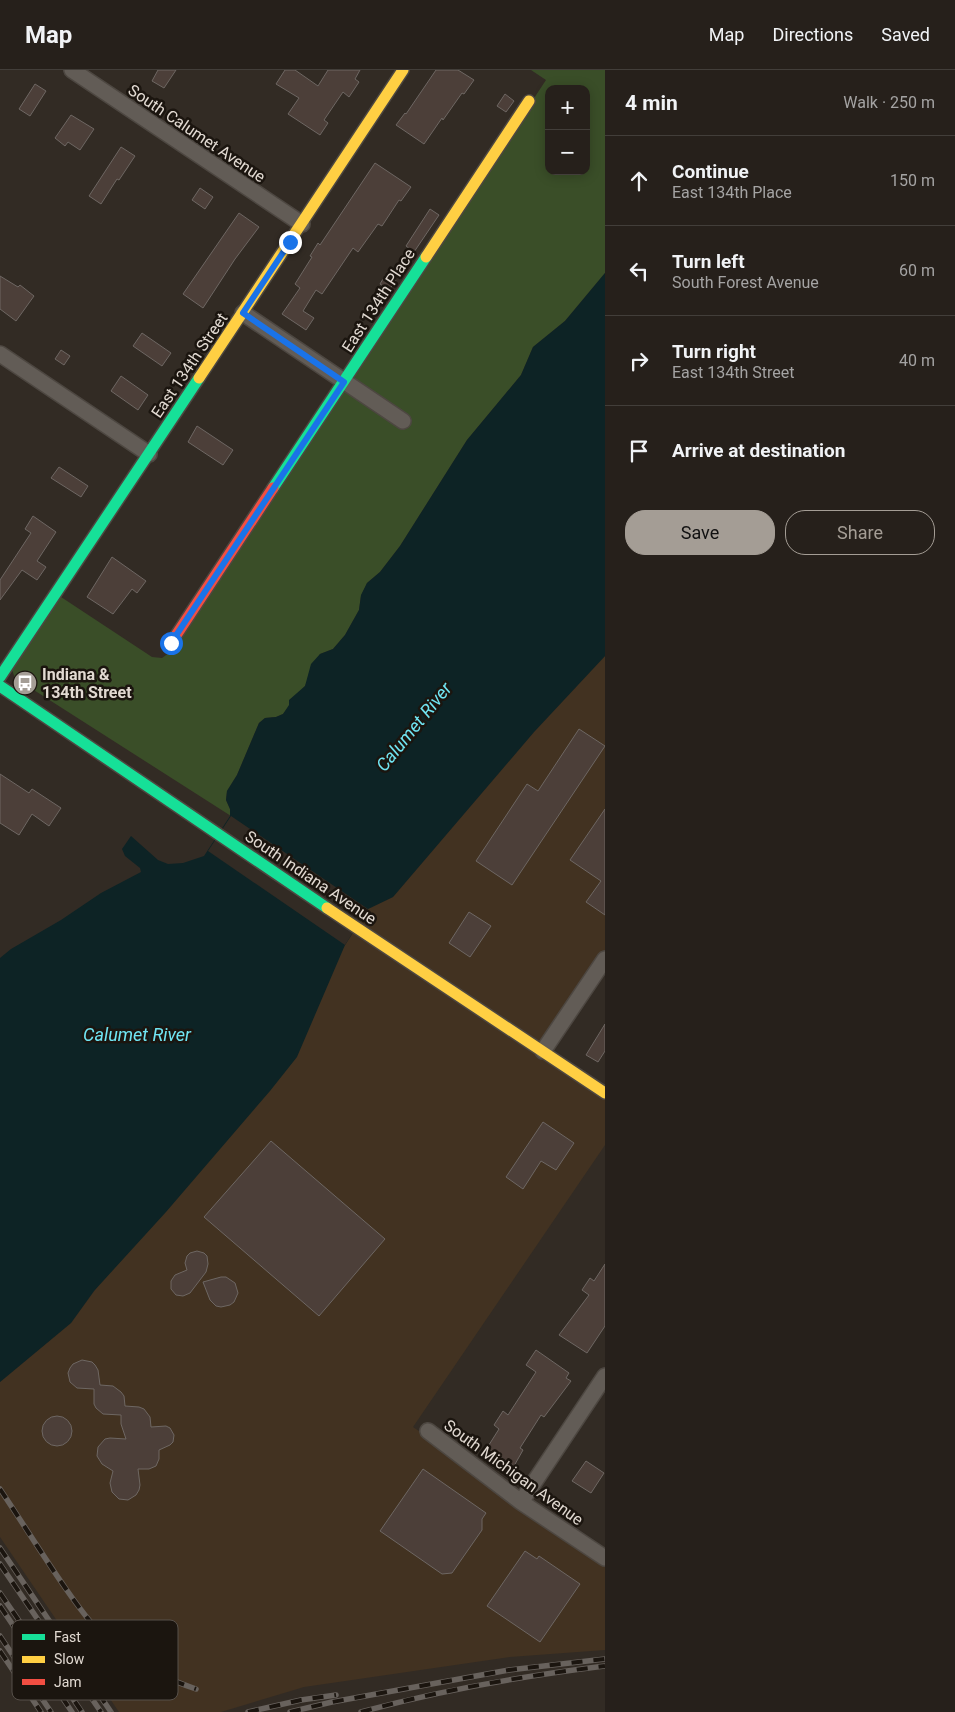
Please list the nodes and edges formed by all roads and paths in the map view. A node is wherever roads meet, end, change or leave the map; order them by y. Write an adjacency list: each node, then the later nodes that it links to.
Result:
1 (72, 70): 4 (street, South Calumet Avenue)
2 (403, 70): 4 (street, East 134th Street)
3 (529, 100): 7 (street, East 134th Place)
4 (302, 224): 5 (street, East 134th Street)
5 (243, 313): 7 (street); 9 (street, East 134th Street)
6 (0, 354): 9 (street)
7 (344, 382): 8 (street); 10 (street, East 134th Place)
8 (403, 421)
9 (149, 454): 11 (street, East 134th Street)
10 (171, 643)
11 (0, 677)
12 (0, 686): 14 (street, South Indiana Avenue)
13 (605, 959): 14 (street)
14 (543, 1051): 15 (street, South Indiana Avenue)
15 (605, 1093)
16 (605, 1376): 18 (street)
17 (428, 1431): 18 (street, South Michigan Avenue)
18 (521, 1502): 19 (street, South Michigan Avenue)
19 (605, 1558)

